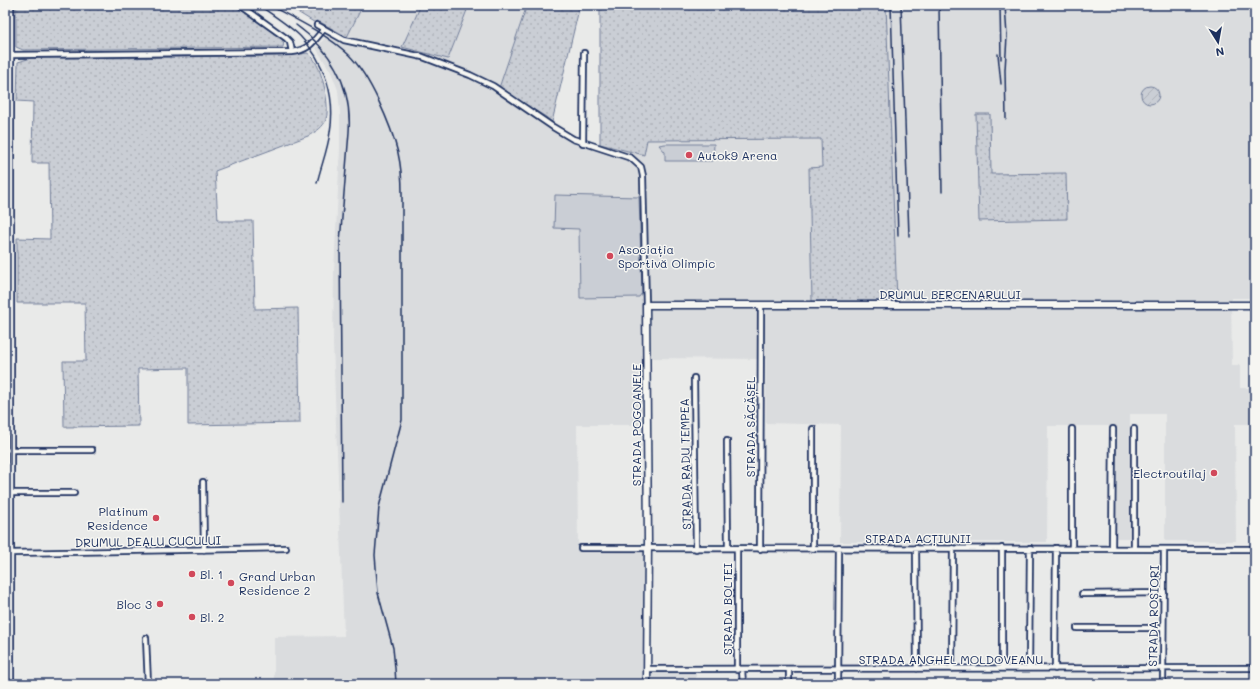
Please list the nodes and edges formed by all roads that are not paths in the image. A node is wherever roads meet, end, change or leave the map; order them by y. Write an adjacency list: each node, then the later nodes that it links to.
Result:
1 (11, 5): 7 (street)
2 (240, 5): 5 (street)
3 (318, 25): 4 (street)
4 (324, 30): 5 (street); 8 (street)
5 (292, 52): 7 (street)
6 (584, 53): 8 (street)
7 (11, 55): 18 (street)
8 (583, 143): 9 (street, STRADA POGOANELE)
9 (646, 305): 10 (street, DRUMUL BERCENARULUI); 26 (street, STRADA POGOANELE)
10 (761, 305): 11 (street, DRUMUL BERCENARULUI); 39 (street, STRADA SĂCĂȘEL)
11 (1255, 305)
12 (694, 378): 38 (street, STRADA RADU TEMPEA)
13 (813, 429): 40 (street)
14 (1072, 429): 35 (street)
15 (1113, 429): 41 (street)
16 (1134, 429): 36 (street)
17 (727, 441): 27 (street)
18 (10, 450): 19 (street); 20 (street)
19 (92, 450)
20 (8, 457): 22 (street)
21 (203, 482): 43 (street)
22 (10, 493): 23 (street); 45 (street)
23 (74, 493)
24 (286, 548): 43 (street, DRUMUL DEALU CUCULUI)
25 (581, 548): 26 (street, STRADA ACȚIUNII)
26 (648, 548): 38 (street, STRADA ACȚIUNII); 61 (street, STRADA POGOANELE)
27 (728, 548): 28 (street, STRADA ACȚIUNII); 38 (street, STRADA ACȚIUNII)
28 (737, 548): 39 (street, STRADA ACȚIUNII); 62 (street, STRADA BOLTEI)
29 (839, 548): 30 (street, STRADA ACȚIUNII); 40 (street, STRADA ACȚIUNII); 57 (street)
30 (916, 548): 31 (street, STRADA ACȚIUNII); 58 (street)
31 (954, 548): 32 (street, STRADA ACȚIUNII); 59 (street)
32 (1002, 548): 33 (street, STRADA ACȚIUNII); 53 (street)
33 (1030, 548): 34 (street, STRADA ACȚIUNII); 54 (street)
34 (1056, 548): 35 (street, STRADA ACȚIUNII); 55 (street)
35 (1072, 548): 41 (street, STRADA ACȚIUNII)
36 (1134, 548): 37 (street, STRADA ACȚIUNII); 41 (street, STRADA ACȚIUNII)
37 (1164, 548): 42 (street, STRADA ACȚIUNII); 48 (street, STRADA ROȘIORI)
38 (696, 549)
39 (760, 549): 40 (street, STRADA ACȚIUNII)
40 (813, 549)
41 (1112, 549)
42 (1255, 549)
43 (204, 550): 45 (street, DRUMUL DEALU CUCULUI)
44 (5, 551): 45 (street, DRUMUL DEALU CUCULUI)
45 (11, 552): 46 (street)
46 (11, 590): 47 (street); 65 (street)
47 (5, 591)
48 (1164, 593): 49 (street); 51 (street, STRADA ROȘIORI)
49 (1082, 594)
50 (1077, 628): 51 (street)
51 (1163, 628): 60 (street, STRADA ROȘIORI)
52 (146, 638): 66 (street)
53 (1002, 668): 54 (street, STRADA ANGHEL MOLDOVEANU); 59 (street, STRADA ANGHEL MOLDOVEANU)
54 (1030, 668): 55 (street, STRADA ANGHEL MOLDOVEANU)
55 (1056, 668): 60 (street, STRADA ANGHEL MOLDOVEANU)
56 (1255, 668): 60 (street, STRADA ANGHEL MOLDOVEANU)
57 (838, 669): 58 (street, STRADA ANGHEL MOLDOVEANU); 64 (street, STRADA ANGHEL MOLDOVEANU); 70 (street)
58 (917, 669): 59 (street, STRADA ANGHEL MOLDOVEANU)
59 (952, 669)
60 (1163, 669): 71 (street, STRADA ROȘIORI)
61 (647, 670): 62 (street, STRADA ANGHEL MOLDOVEANU); 67 (street, STRADA POGOANELE)
62 (736, 670): 63 (street, STRADA ANGHEL MOLDOVEANU)
63 (742, 670): 64 (street, STRADA ANGHEL MOLDOVEANU); 68 (street, STRADA BOLTEI)
64 (789, 670): 69 (street)
65 (11, 684)
66 (148, 684)
67 (647, 684)
68 (743, 684)
69 (789, 684)
70 (838, 684)
71 (1163, 684)

